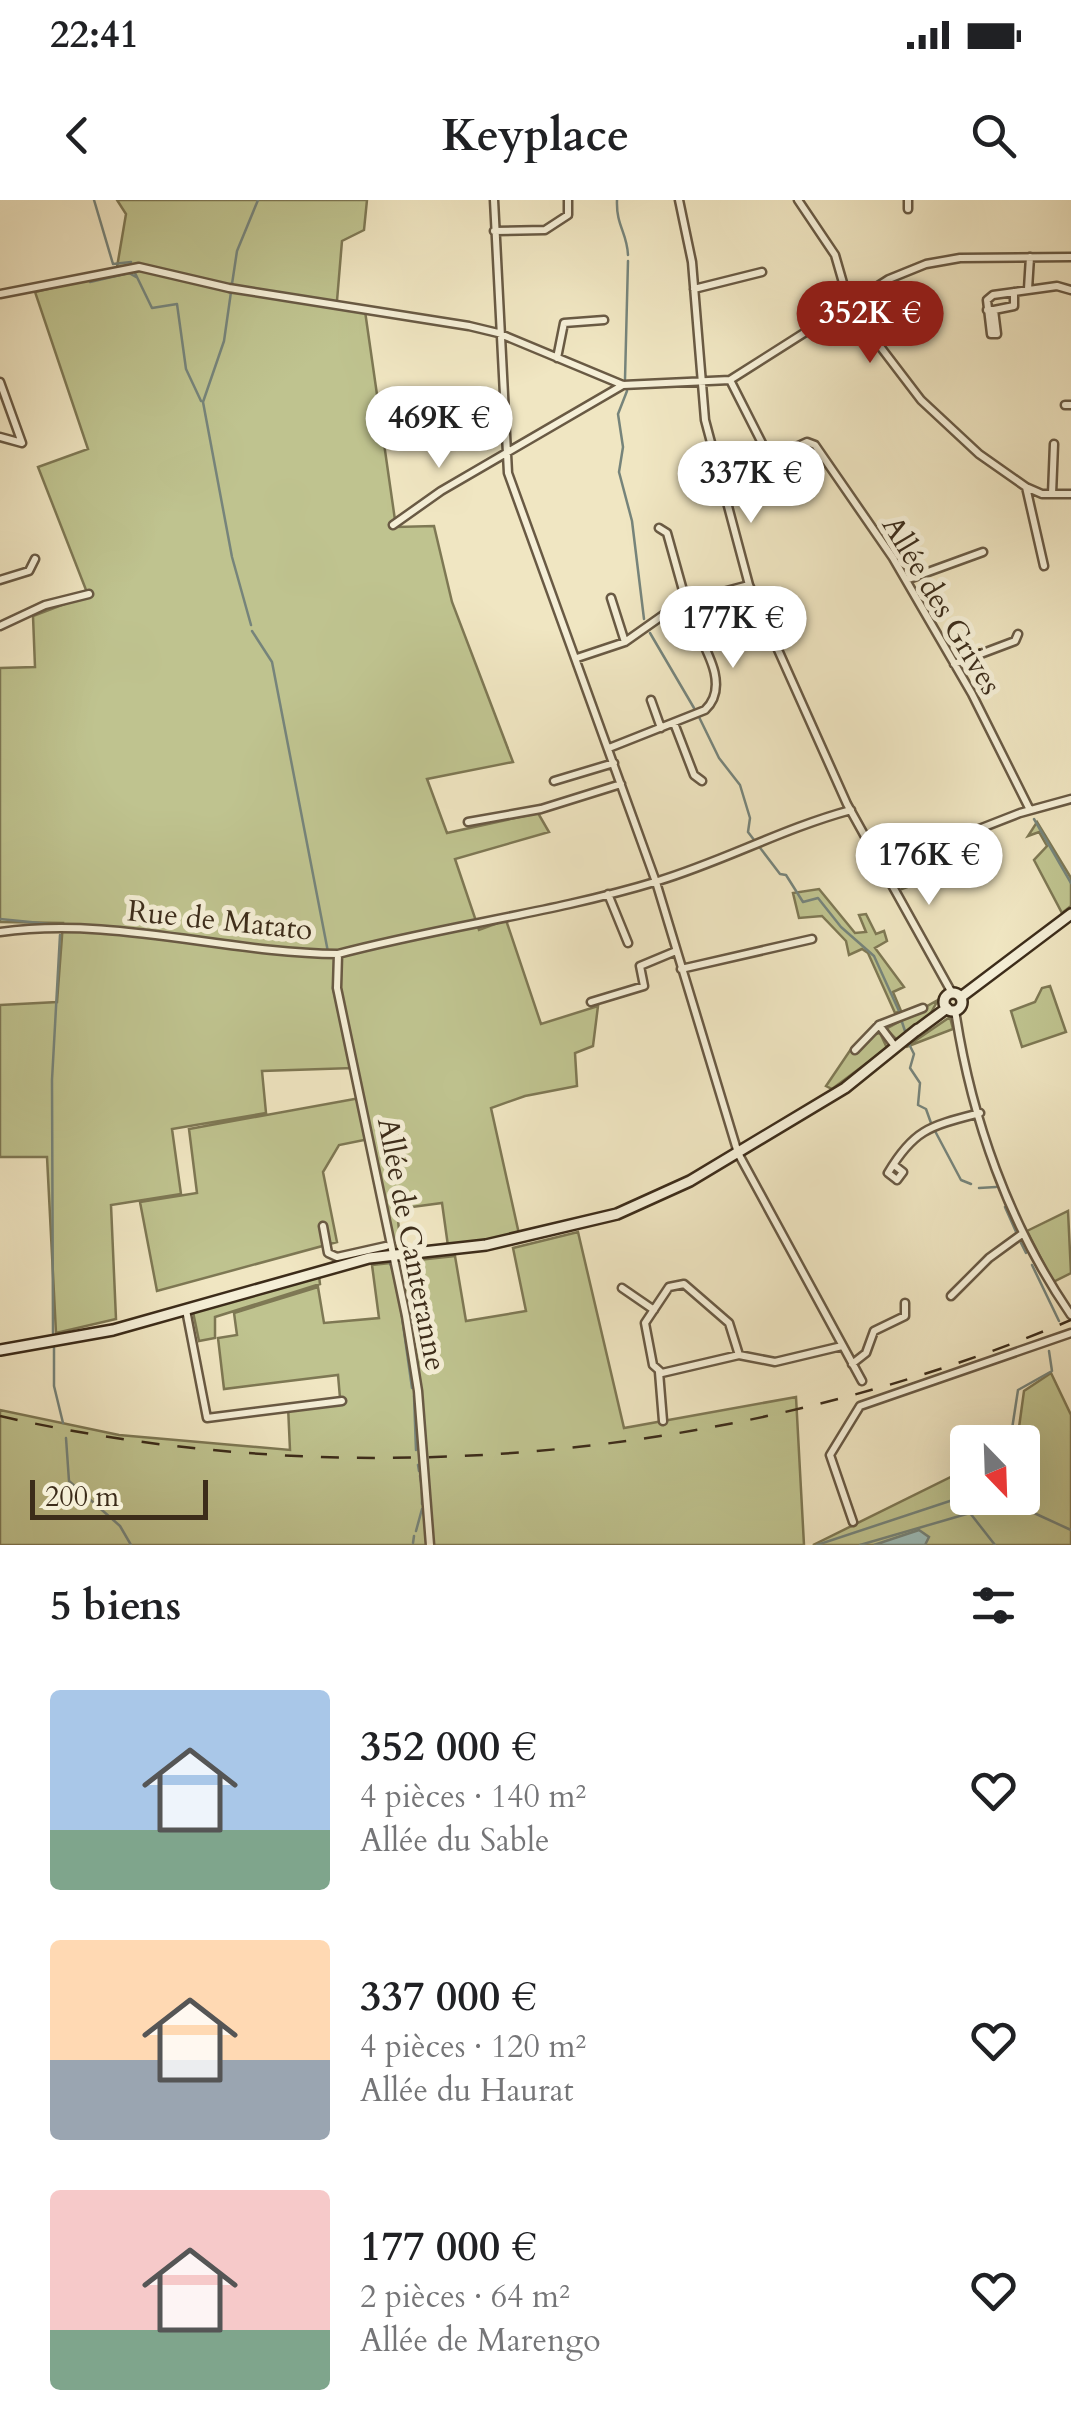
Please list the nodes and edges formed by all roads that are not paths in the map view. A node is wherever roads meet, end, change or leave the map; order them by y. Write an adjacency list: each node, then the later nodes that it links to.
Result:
1 (494, 200): 5 (street)
2 (568, 200): 5 (street)
3 (679, 200): 9 (street)
4 (798, 200): 14 (street)
5 (494, 231): 16 (street)
6 (1030, 257): 7 (street); 10 (street); 14 (street)
7 (1071, 257)
8 (762, 272): 9 (street)
9 (694, 289): 20 (street)
10 (1028, 289): 11 (street); 12 (street)
11 (1071, 290)
12 (1014, 292): 12 (street)
13 (0, 294): 16 (street)
14 (850, 307): 18 (street); 25 (street)
15 (604, 320): 17 (street)
16 (498, 333): 17 (street); 24 (street)
17 (557, 358): 21 (street)
18 (730, 380): 20 (street); 34 (street, Allée des Grives)
19 (0, 382): 22 (street)
20 (702, 384): 21 (street); 35 (street)
21 (622, 385): 24 (street)
22 (0, 437)
23 (1054, 444): 26 (street)
24 (507, 454): 28 (street); 45 (street)
25 (1026, 488): 26 (street); 32 (street)
26 (1052, 494): 27 (street)
27 (1071, 494)
28 (394, 525)
29 (659, 528): 37 (street)
30 (982, 552): 34 (street)
31 (35, 560): 33 (street)
32 (1044, 566)
33 (0, 580)
34 (906, 580): 46 (street, Allée des Grives)
35 (748, 585): 39 (street); 56 (street)
36 (89, 594): 42 (street)
37 (684, 594): 39 (street); 40 (street)
38 (611, 598): 44 (street)
39 (693, 600): 41 (street)
40 (676, 606): 41 (street); 44 (street)
41 (687, 612): 48 (street)
42 (0, 626)
43 (1018, 634): 46 (street)
44 (625, 642): 45 (street)
45 (576, 658): 50 (street)
46 (954, 664): 57 (street, Allée des Grives)
47 (651, 700): 49 (street)
48 (674, 722): 49 (street); 53 (street)
49 (661, 728): 50 (street)
50 (609, 748): 51 (street)
51 (614, 763): 52 (street); 54 (street)
52 (554, 781)
53 (702, 781)
54 (621, 784): 58 (street); 60 (street)
55 (1071, 799): 57 (street)
56 (851, 810): 59 (street); 60 (street, Rue de Matato)
57 (1030, 810): 59 (street)
58 (468, 822)
59 (884, 866): 69 (street)
60 (656, 882): 61 (street, Rue de Matato); 66 (street)
61 (608, 894): 65 (street); 67 (street, Rue de Matato)
62 (1071, 914): 69 (main road)
63 (0, 932): 67 (street, Rue de Matato)
64 (812, 939): 68 (street)
65 (628, 942)
66 (676, 952): 68 (street); 70 (street)
67 (338, 954): 82 (street, Allée de Canteranne)
68 (681, 969): 77 (street)
69 (956, 995): 72 (main road); 72 (main road)
70 (591, 1002)
71 (923, 1008): 73 (street)
72 (951, 1009): 74 (main road); 76 (street)
73 (879, 1025): 74 (street); 75 (street)
74 (895, 1047): 77 (main road)
75 (855, 1050)
76 (980, 1113): 78 (street); 80 (street)
77 (738, 1153): 82 (main road); 91 (street)
78 (894, 1165)
79 (323, 1226): 83 (street)
80 (1022, 1234): 85 (street); 89 (street)
81 (386, 1246): 83 (street)
82 (394, 1255): 83 (main road); 100 (street, Allée de Canteranne)
83 (338, 1262): 87 (main road)
84 (622, 1288): 88 (street)
85 (951, 1296)
86 (906, 1303): 94 (street)
87 (186, 1309): 92 (main road); 97 (street)
88 (654, 1310): 93 (street); 95 (street)
89 (1071, 1315)
90 (1071, 1332): 99 (street)
91 (842, 1346): 93 (street); 94 (street)
92 (0, 1350)
93 (738, 1355): 95 (street)
94 (852, 1364): 96 (street)
95 (659, 1372): 98 (street)
96 (862, 1382)
97 (342, 1402)
98 (664, 1421)
99 (853, 1522)
100 (430, 1545)

